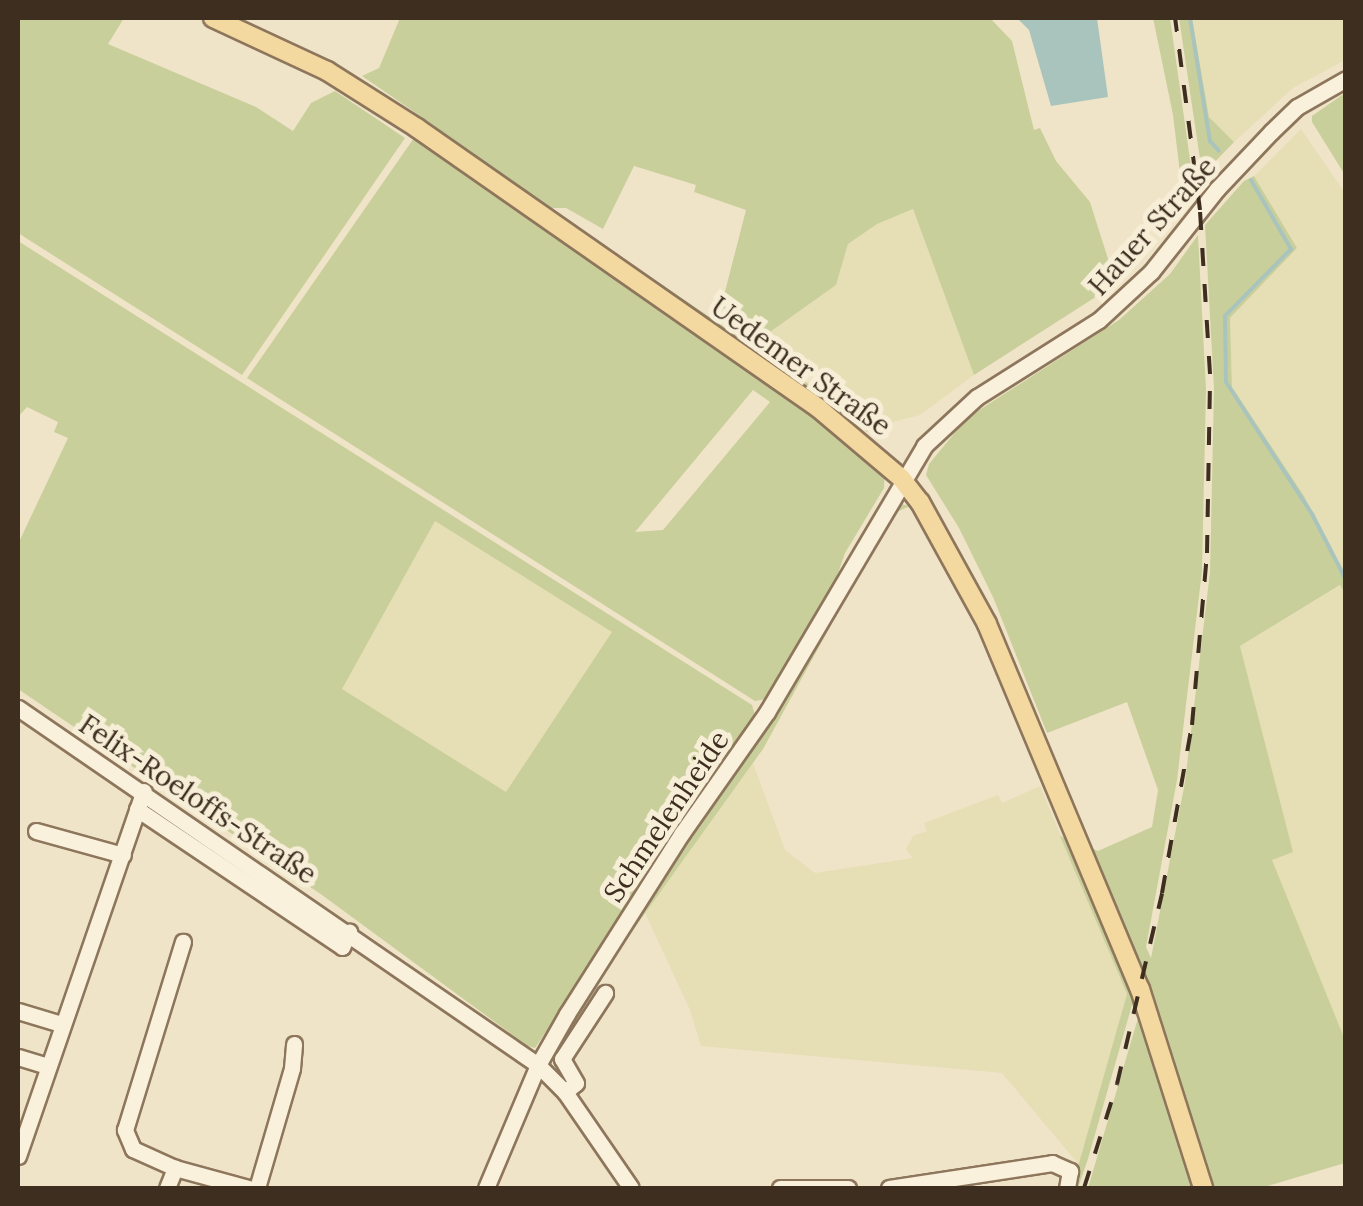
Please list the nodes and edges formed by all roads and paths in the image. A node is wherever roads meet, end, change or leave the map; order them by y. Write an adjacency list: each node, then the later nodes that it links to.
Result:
1 (213, 18): 3 (main road, Uedemer Straße)
2 (1346, 79): 3 (street, Hauer Straße)
3 (901, 478): 16 (street, Schmelenheide); 31 (main road, Uedemer Straße)
4 (18, 708): 5 (street, Felix-Roeloffs-Straße)
5 (144, 791): 6 (street); 9 (street, Felix-Roeloffs-Straße)
6 (137, 808): 8 (street); 9 (street, Felix-Roeloffs-Straße)
7 (36, 831): 8 (street)
8 (123, 855): 13 (street)
9 (350, 932): 16 (street, Felix-Roeloffs-Straße)
10 (183, 942): 20 (street)
11 (605, 993): 18 (street)
12 (18, 1011): 13 (street)
13 (61, 1024): 17 (street)
14 (294, 1044): 24 (street)
15 (18, 1057): 17 (street)
16 (538, 1065): 18 (street, Felix-Roeloffs-Straße); 25 (street, Schmelenheide)
17 (47, 1066): 19 (street)
18 (565, 1092): 26 (street, Felix-Roeloffs-Straße)
19 (19, 1148)
20 (174, 1168): 22 (street); 23 (street)
21 (829, 1187): 27 (street); 28 (street)
22 (167, 1188)
23 (248, 1188)
24 (257, 1188)
25 (486, 1188)
26 (631, 1188)
27 (780, 1188)
28 (848, 1188)
29 (889, 1188): 30 (street)
30 (1068, 1188)
31 (1203, 1188)

